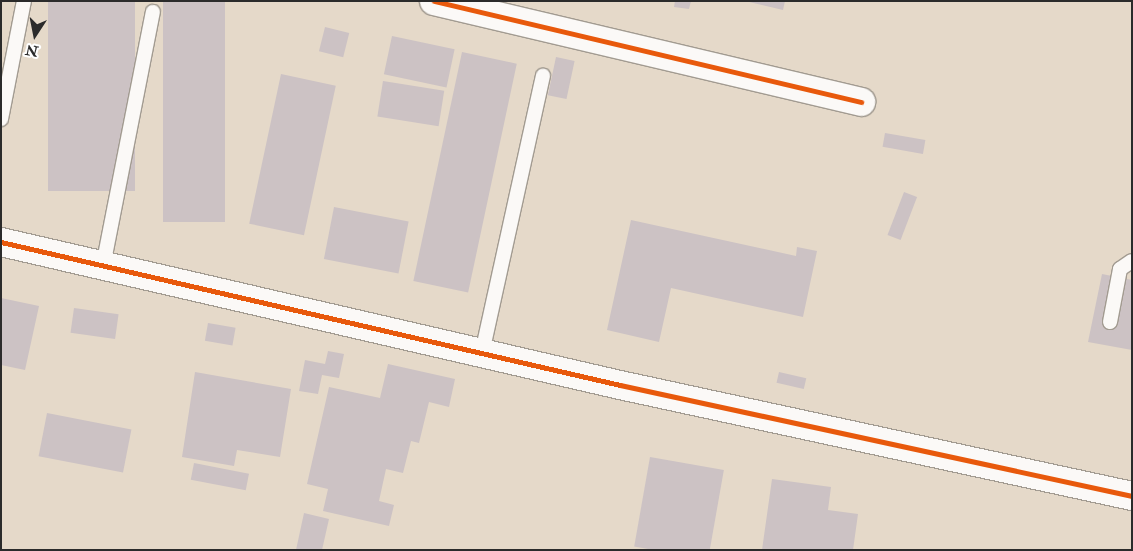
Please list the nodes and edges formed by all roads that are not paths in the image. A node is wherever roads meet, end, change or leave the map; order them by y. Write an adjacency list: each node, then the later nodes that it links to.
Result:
1 (24, 1): 6 (lane)
2 (434, 1): 5 (street)
3 (154, 12): 9 (lane)
4 (543, 76): 11 (lane)
5 (862, 102)
6 (1, 119)
7 (1, 242): 9 (street)
8 (1132, 261): 10 (lane)
9 (103, 266): 11 (street)
10 (1110, 322)
11 (482, 353): 12 (street)
12 (1132, 496)

